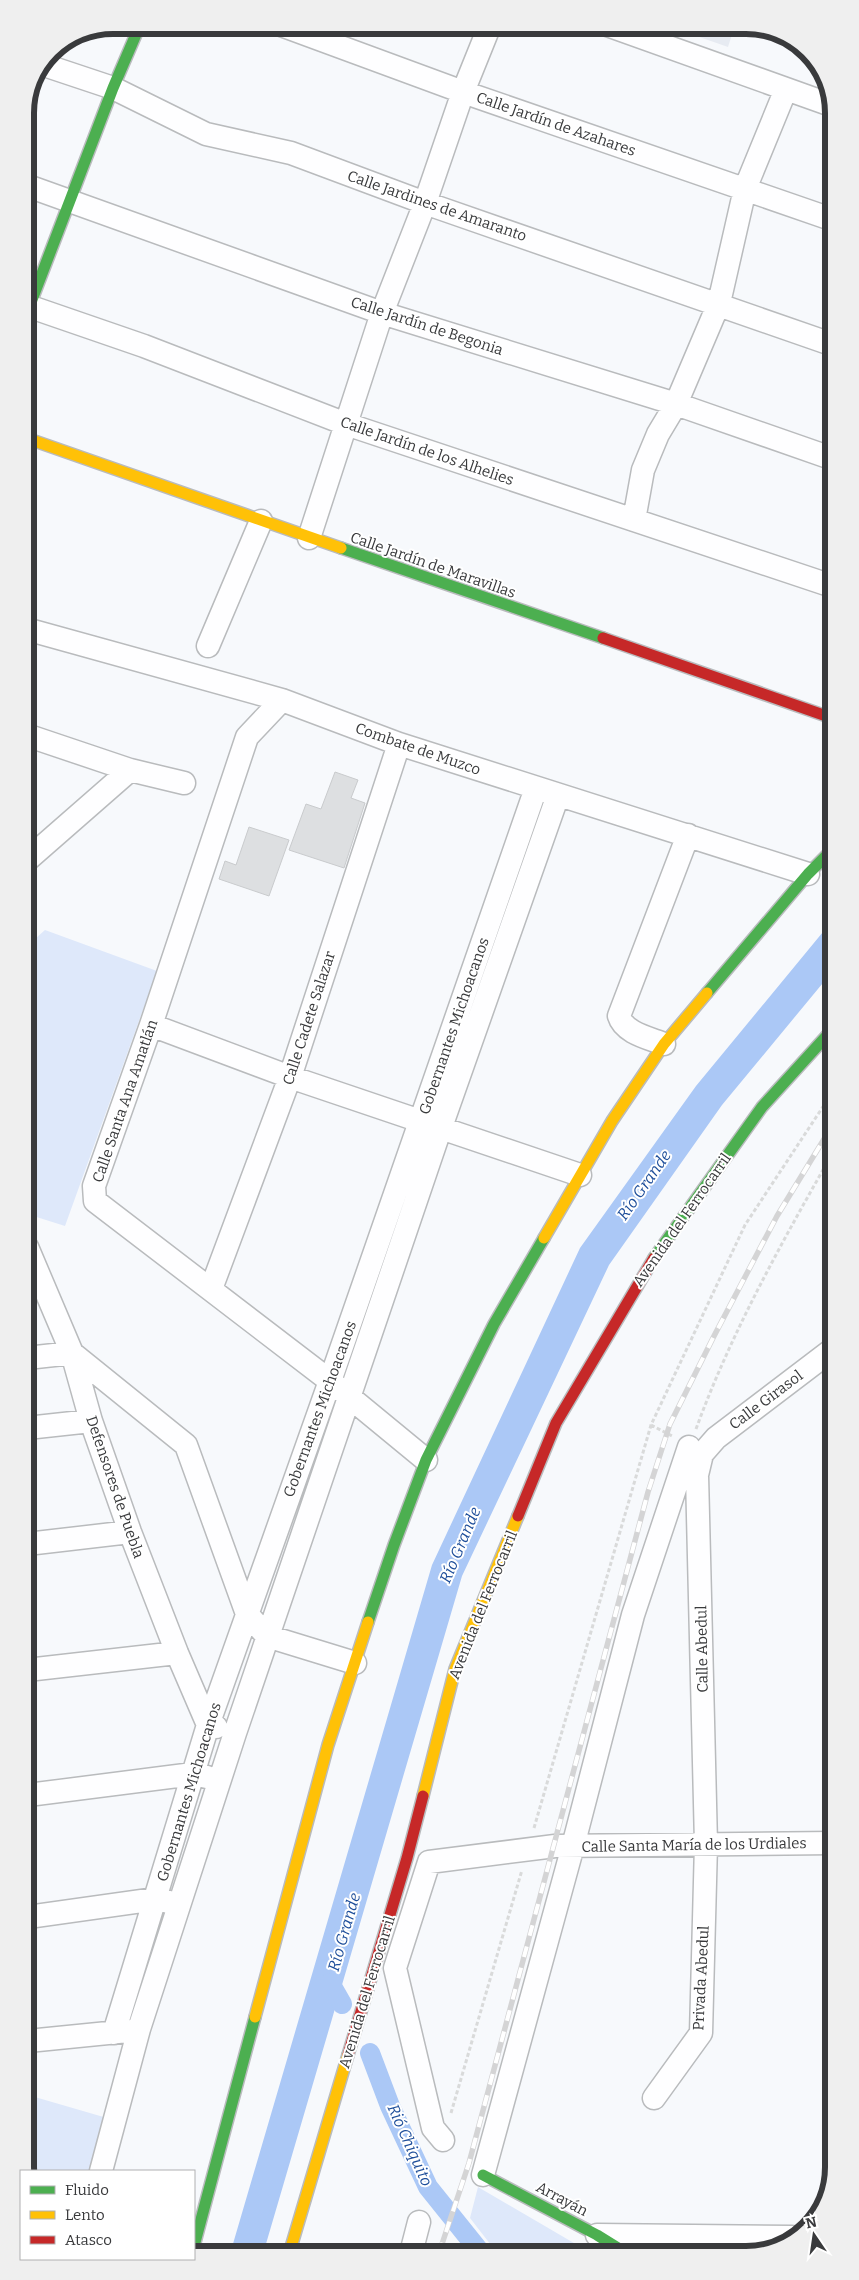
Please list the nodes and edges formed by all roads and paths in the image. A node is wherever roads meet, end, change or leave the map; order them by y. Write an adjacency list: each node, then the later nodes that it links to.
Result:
1 (136, 34): 6 (main road)
2 (305, 34): 8 (street, Calle Jardín de Azahares)
3 (486, 34): 8 (street)
4 (632, 34): 7 (street)
5 (49, 67): 6 (street, Calle Jardines de Amaranto)
6 (113, 88): 12 (main road); 13 (street, Calle Jardines de Amaranto)
7 (786, 89): 9 (street); 11 (street)
8 (462, 92): 11 (street, Calle Jardín de Azahares); 13 (street)
9 (825, 103)
10 (34, 188): 12 (street, Calle Jardín de Begonia)
11 (745, 189): 14 (street, Calle Jardín de Azahares); 16 (street)
12 (70, 199): 15 (main road); 18 (street, Calle Jardín de Begonia)
13 (425, 202): 16 (street, Calle Jardines de Amaranto); 18 (street)
14 (825, 217)
15 (34, 292)
16 (719, 303): 19 (street, Calle Jardines de Amaranto); 20 (street)
17 (34, 312): 21 (street, Calle Jardín de los Alhelies)
18 (382, 313): 20 (street, Calle Jardín de Begonia); 21 (street)
19 (825, 342)
20 (676, 404): 23 (street, Calle Jardín de Begonia); 25 (street)
21 (346, 424): 25 (street, Calle Jardín de los Alhelies); 26 (street)
22 (34, 441): 24 (main road, Calle Jardín de Maravillas)
23 (825, 456)
24 (261, 520): 26 (main road, Calle Jardín de Maravillas); 29 (street)
25 (634, 520): 27 (street, Calle Jardín de los Alhelies)
26 (309, 538): 31 (main road, Calle Jardín de Maravillas)
27 (825, 584)
28 (34, 632): 30 (street, Combate de Muzco)
29 (208, 646)
30 (282, 700): 33 (street, Combate de Muzco); 42 (street, Calle Santa Ana Amatlán)
31 (825, 716)
32 (34, 737): 34 (street)
33 (399, 744): 36 (street, Combate de Muzco); 45 (street, Calle Cadete Salazar)
34 (130, 770): 35 (street); 39 (street)
35 (184, 783)
36 (536, 788): 37 (street, Combate de Muzco); 47 (street, Gobernantes Michoacanos)
37 (558, 795): 38 (street, Combate de Muzco); 47 (street, Gobernantes Michoacanos)
38 (688, 835): 41 (street, Combate de Muzco); 44 (street)
39 (34, 854)
40 (825, 857): 41 (main road)
41 (808, 874): 44 (main road)
42 (151, 1025): 45 (street); 51 (street, Calle Santa Ana Amatlán)
43 (825, 1038): 91 (main road, Avenida del Ferrocarril)
44 (664, 1044): 49 (main road)
45 (290, 1077): 47 (street); 51 (street, Calle Cadete Salazar)
46 (825, 1104): 76 (path)
47 (431, 1123): 49 (street); 55 (street, Gobernantes Michoacanos); 56 (street, Gobernantes Michoacanos)
48 (825, 1166): 59 (path)
49 (580, 1175): 60 (main road)
50 (34, 1264): 52 (street, Defensores de Puebla)
51 (211, 1290): 55 (street, Calle Santa Ana Amatlán)
52 (72, 1353): 54 (street); 57 (street, Defensores de Puebla); 63 (street)
53 (825, 1355): 59 (street, Calle Girasol)
54 (34, 1357)
55 (330, 1381): 56 (street, Calle Santa Ana Amatlán); 63 (street, Gobernantes Michoacanos)
56 (350, 1397): 60 (street, Calle Santa Ana Amatlán); 64 (street, Gobernantes Michoacanos)
57 (91, 1421): 58 (street); 61 (street, Defensores de Puebla)
58 (34, 1427)
59 (696, 1450): 74 (street, Calle Abedul); 75 (street)
60 (426, 1460): 66 (main road)
61 (130, 1532): 62 (street); 65 (street, Defensores de Puebla)
62 (34, 1543)
63 (247, 1614): 64 (street); 68 (street, Gobernantes Michoacanos)
64 (267, 1636): 66 (street); 69 (street, Gobernantes Michoacanos)
65 (177, 1653): 67 (street); 68 (street, Defensores de Puebla)
66 (355, 1663): 90 (main road)
67 (34, 1669)
68 (208, 1725): 69 (street); 70 (street, Gobernantes Michoacanos)
69 (235, 1733): 71 (street, Gobernantes Michoacanos)
70 (193, 1774): 71 (street); 72 (street); 77 (street, Gobernantes Michoacanos)
71 (220, 1781): 78 (street, Gobernantes Michoacanos)
72 (34, 1793)
73 (825, 1843): 74 (street, Calle Santa María de los Urdiales)
74 (706, 1844): 75 (street, Calle Santa María de los Urdiales); 83 (street, Privada Abedul)
75 (564, 1846): 76 (street, Calle Santa María de los Urdiales); 86 (street)
76 (528, 1850): 84 (path); 84 (street, Calle Santa María de los Urdiales)
77 (156, 1899): 78 (street); 79 (street); 81 (street, Gobernantes Michoacanos)
78 (180, 1904): 80 (street, Gobernantes Michoacanos)
79 (34, 1916)
80 (139, 2029): 81 (street); 85 (street, Gobernantes Michoacanos)
81 (114, 2033): 82 (street)
82 (34, 2040)
83 (654, 2098)
84 (443, 2140)
85 (101, 2170)
86 (482, 2175): 88 (main road, Arrayán)
87 (419, 2222): 92 (street)
88 (597, 2235): 89 (street); 93 (main road, Arrayán)
89 (784, 2236)
90 (195, 2242)
91 (291, 2246)
92 (413, 2246)
93 (616, 2246)

